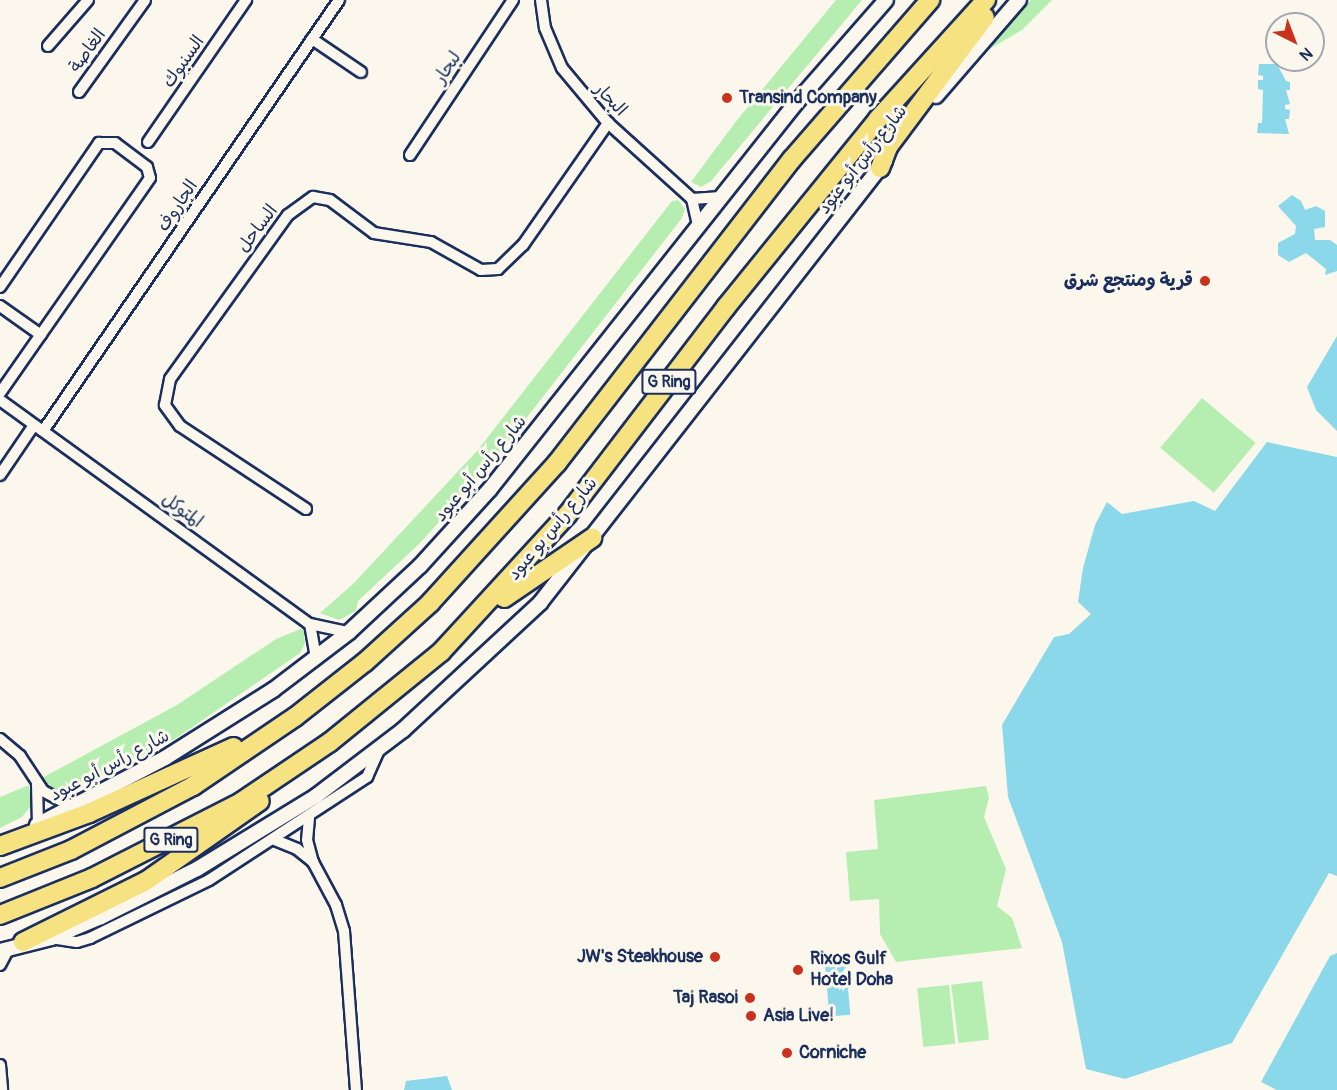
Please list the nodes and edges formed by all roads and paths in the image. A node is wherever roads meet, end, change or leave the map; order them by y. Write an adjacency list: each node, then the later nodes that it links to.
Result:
1 (88, 0): 13 (street, الغاصة)
2 (145, 0): 15 (street, الغاصة)
3 (246, 0): 17 (street, السنبوك)
4 (339, 0): 12 (street, الجاروف)
5 (513, 0): 18 (street, لبحار)
6 (541, 0): 16 (street, البحار)
7 (886, 0): 20 (street, شارع رأس أبو عبود)
8 (986, 0): 32 (highway, شارع رأس بو عبود / G Ring)
9 (998, 0): 19 (highway)
10 (1019, 0): 19 (street, شارع رأس أبو عبود)
11 (928, 2): 36 (highway, G Ring)
12 (312, 39): 14 (street); 28 (street, الجاروف)
13 (48, 46)
14 (361, 72)
15 (79, 92)
16 (608, 123): 21 (street, البحار); 30 (street, الساحل)
17 (148, 142)
18 (410, 155)
19 (880, 168): 31 (street, شارع رأس أبو عبود)
20 (721, 197): 21 (street); 22 (street, شارع رأس أبو عبود)
21 (692, 199): 22 (street)
22 (698, 226): 34 (street, شارع رأس أبو عبود)
23 (0, 287): 25 (street)
24 (0, 306): 25 (street)
25 (41, 335): 26 (street)
26 (0, 393)
27 (0, 400): 28 (street, المتوكل)
28 (39, 428): 29 (street); 33 (street, المتوكل)
29 (0, 475)
30 (306, 509)
31 (592, 538): 32 (highway); 39 (street, شارع رأس أبو عبود)
32 (476, 618): 38 (highway, شارع رأس بو عبود / G Ring)
33 (310, 624): 34 (street, المتوكل); 35 (street)
34 (350, 632): 35 (street, شارع رأس أبو عبود)
35 (316, 659): 41 (street, شارع رأس أبو عبود)
36 (295, 717): 45 (highway); 47 (highway, G Ring)
37 (0, 740): 40 (street)
38 (330, 742): 48 (highway, شارع رأس بو عبود / G Ring); 50 (highway)
39 (381, 746): 42 (street, شارع رأس أبو عبود); 49 (street, شارع رأس أبو عبود)
40 (35, 778): 41 (street); 43 (street)
41 (73, 807): 43 (street, شارع رأس أبو عبود)
42 (309, 818): 44 (street, شارع رأس أبو عبود); 46 (street)
43 (38, 824): 45 (street, شارع رأس أبو عبود)
44 (275, 840): 46 (street); 49 (street, شارع رأس أبو عبود)
45 (0, 845)
46 (313, 862): 54 (street)
47 (0, 878)
48 (0, 915)
49 (51, 938): 50 (street, شارع رأس أبو عبود)
50 (11, 947): 51 (street)
51 (0, 965)
52 (0, 1065): 53 (street)
53 (2, 1090)
54 (356, 1090)

